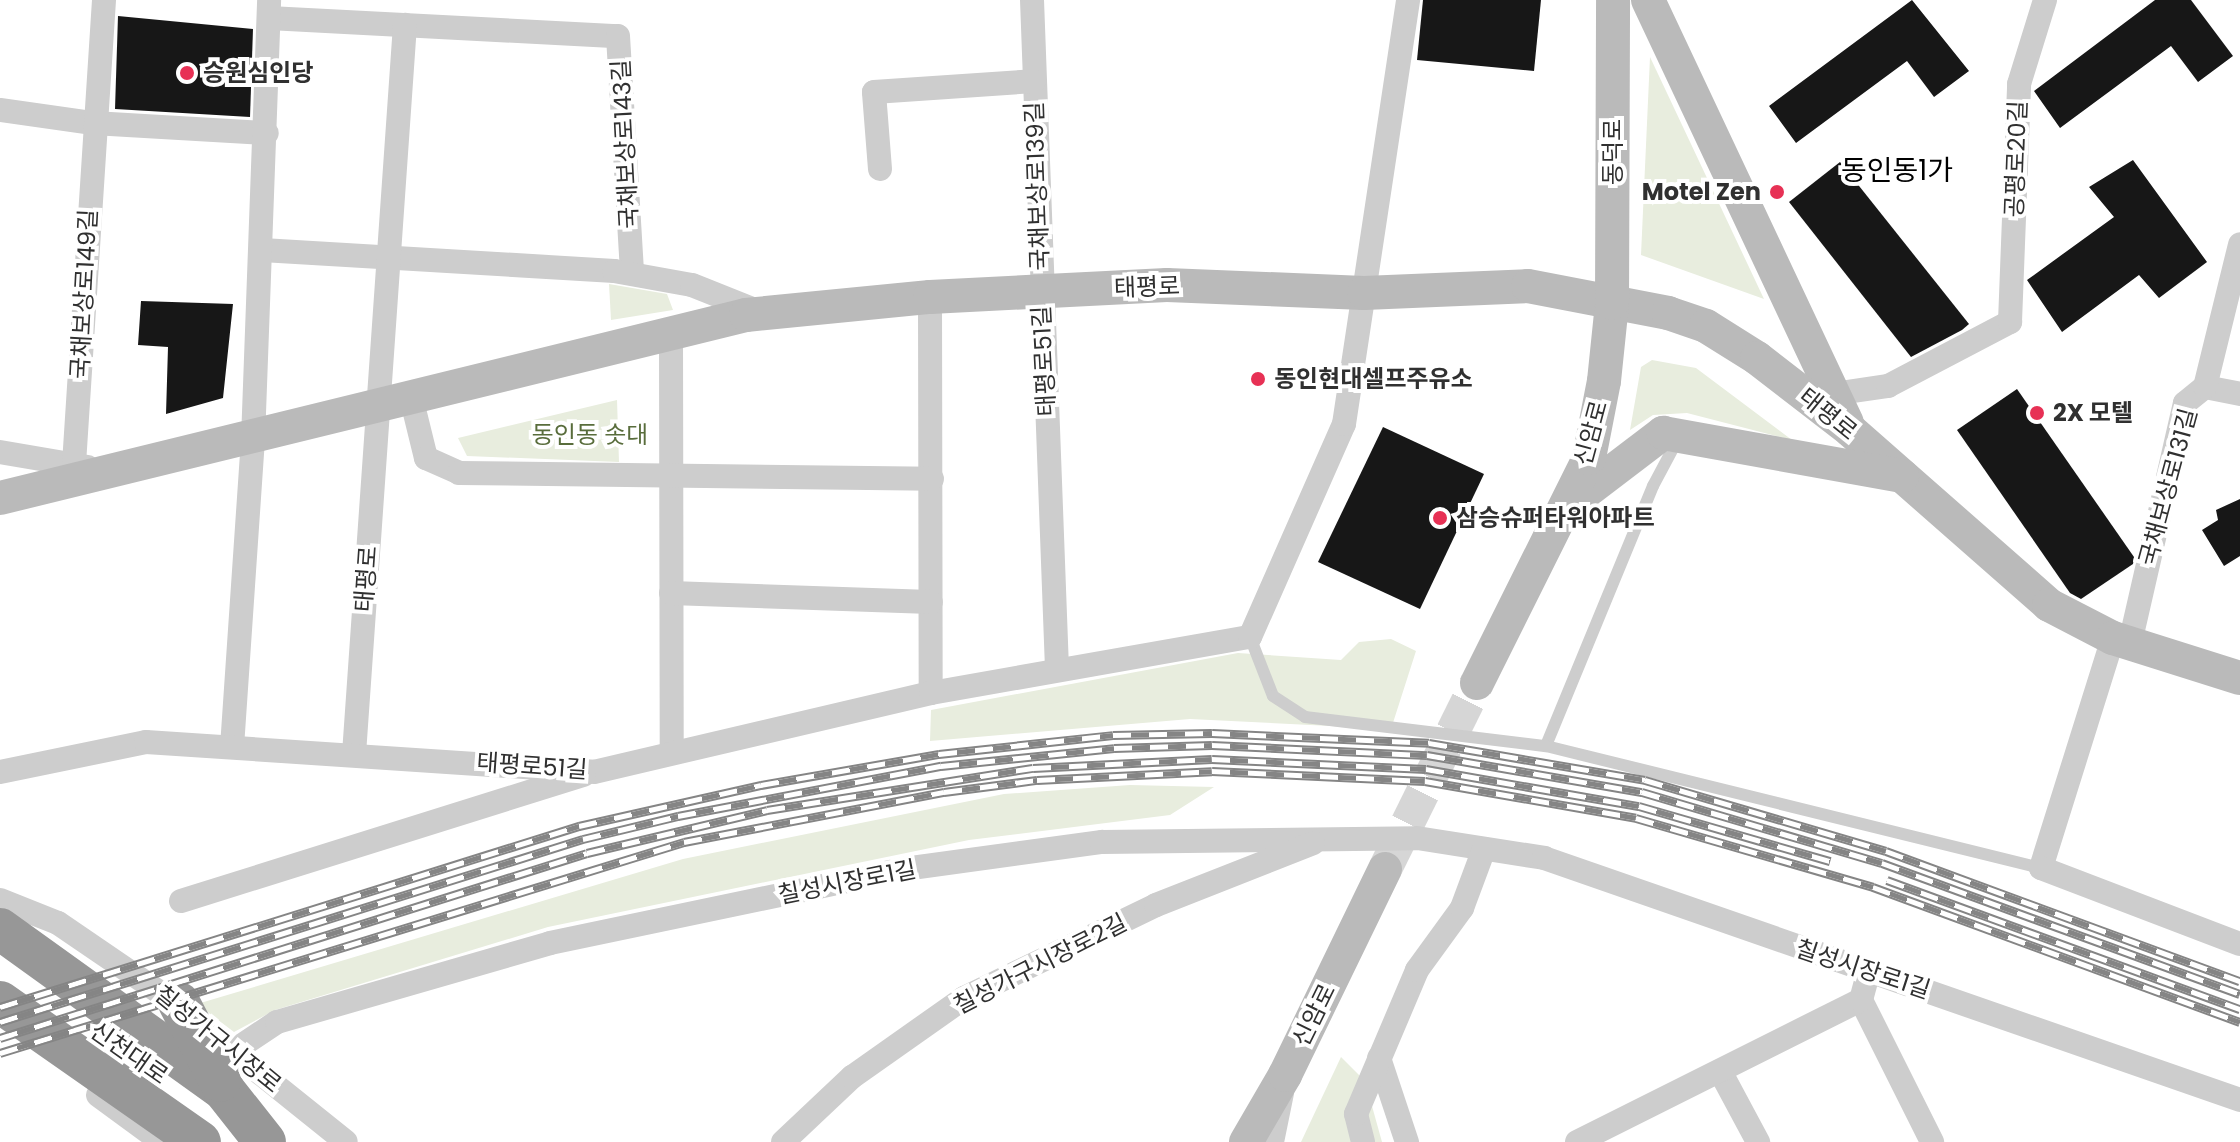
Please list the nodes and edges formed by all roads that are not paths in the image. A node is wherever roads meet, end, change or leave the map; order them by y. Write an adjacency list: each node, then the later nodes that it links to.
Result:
1 (104, 0): 11 (street, 국채보상로149길)
2 (1032, 0): 9 (street, 국채보상로139길)
3 (1408, 0): 19 (street)
4 (1613, 0): 21 (main road, 동덕로)
5 (1648, 0): 25 (main road)
6 (2045, 0): 25 (street, 공평로20길)
7 (269, 9): 8 (street, 국채보상로143길); 12 (street, 국채보상로143길)
8 (405, 25): 16 (street); 17 (street, 국채보상로143길)
9 (1034, 81): 13 (street, 국채보상로139길); 18 (street, 국채보상로139길)
10 (0, 110): 11 (street)
11 (93, 123): 12 (street); 32 (street, 국채보상로149길)
12 (267, 133): 15 (street, 국채보상로143길)
13 (880, 169)
14 (2240, 244): 24 (street, 국채보상로131길)
15 (262, 250): 16 (street); 30 (street, 국채보상로143길)
16 (389, 258): 17 (street); 27 (street)
17 (632, 274): 22 (street)
18 (1041, 292): 19 (main road, 태평로); 20 (main road, 태평로); 43 (street, 태평로51길)
19 (1364, 293): 21 (main road, 태평로); 41 (street)
20 (930, 297): 22 (main road, 태평로); 36 (street)
21 (1612, 303): 28 (main road, 태평로); 38 (main road, 신암로)
22 (763, 314): 23 (main road, 태평로)
23 (671, 334): 27 (main road, 태평로); 35 (street)
24 (2205, 387): 26 (street); 42 (street, 국채보상로131길)
25 (1833, 394): 28 (main road)
26 (2240, 394)
27 (394, 401): 30 (main road, 태평로); 35 (street); 50 (street, 태평로)
28 (1850, 430): 34 (main road, 태평로)
29 (1680, 436): 34 (main road); 38 (main road); 47 (lane)
30 (253, 440): 33 (main road, 태평로); 48 (street)
31 (0, 452): 32 (street)
32 (74, 464): 33 (street)
33 (110, 470): 37 (main road, 태평로)
34 (1902, 476): 42 (main road, 태평로)
35 (671, 478): 36 (street); 39 (street)
36 (932, 479): 40 (street)
37 (0, 498)
38 (1564, 508): 45 (main road, 신암로)
39 (671, 593): 40 (street); 49 (street)
40 (931, 602): 46 (street)
41 (1250, 637): 43 (street, 태평로51길); 47 (lane)
42 (2122, 640): 44 (main road, 태평로); 55 (street, 국채보상로131길)
43 (1057, 669): 46 (street, 태평로51길)
44 (2240, 678)
45 (1477, 683)
46 (931, 693): 49 (street, 태평로51길)
47 (1546, 746): 55 (lane)
48 (232, 747): 50 (street, 태평로51길); 51 (street, 태평로51길)
49 (672, 751): 52 (street, 태평로51길)
50 (354, 754): 52 (street, 태평로51길)
51 (0, 772)
52 (594, 772): 58 (street)
53 (1327, 838): 54 (street, 칠성시장로1길); 69 (street, 칠성시장로1길); 79 (street, 칠성가구시장로2길)
54 (1484, 849): 62 (street, 칠성시장로1길); 67 (street)
55 (2041, 868): 60 (street)
56 (1385, 869): 71 (main road, 신암로)
57 (0, 900): 65 (street, 칠성가구시장로)
58 (181, 901)
59 (0, 929): 69 (highway)
60 (2240, 944)
61 (0, 962): 77 (highway, 신천대로)
62 (1869, 971): 63 (street); 72 (street, 칠성시장로1길)
63 (1861, 1000): 70 (street); 85 (street)
64 (0, 1002): 76 (highway, 신천대로)
65 (179, 1003): 69 (highway)
66 (0, 1029): 68 (highway)
67 (1379, 1058): 82 (street); 83 (street)
68 (54, 1063): 74 (street); 75 (highway)
69 (228, 1071): 77 (highway); 78 (street, 칠성가구시장로)
70 (1720, 1071): 73 (street); 84 (street)
71 (1285, 1075): 80 (main road, 신암로); 81 (street, 신암로)
72 (2240, 1100)
73 (1590, 1139)
74 (162, 1142)
75 (194, 1142)
76 (200, 1142)
77 (263, 1142)
78 (346, 1142)
79 (783, 1142)
80 (1246, 1142)
81 (1272, 1142)
82 (1363, 1142)
83 (1407, 1142)
84 (1758, 1142)
85 (1932, 1142)

